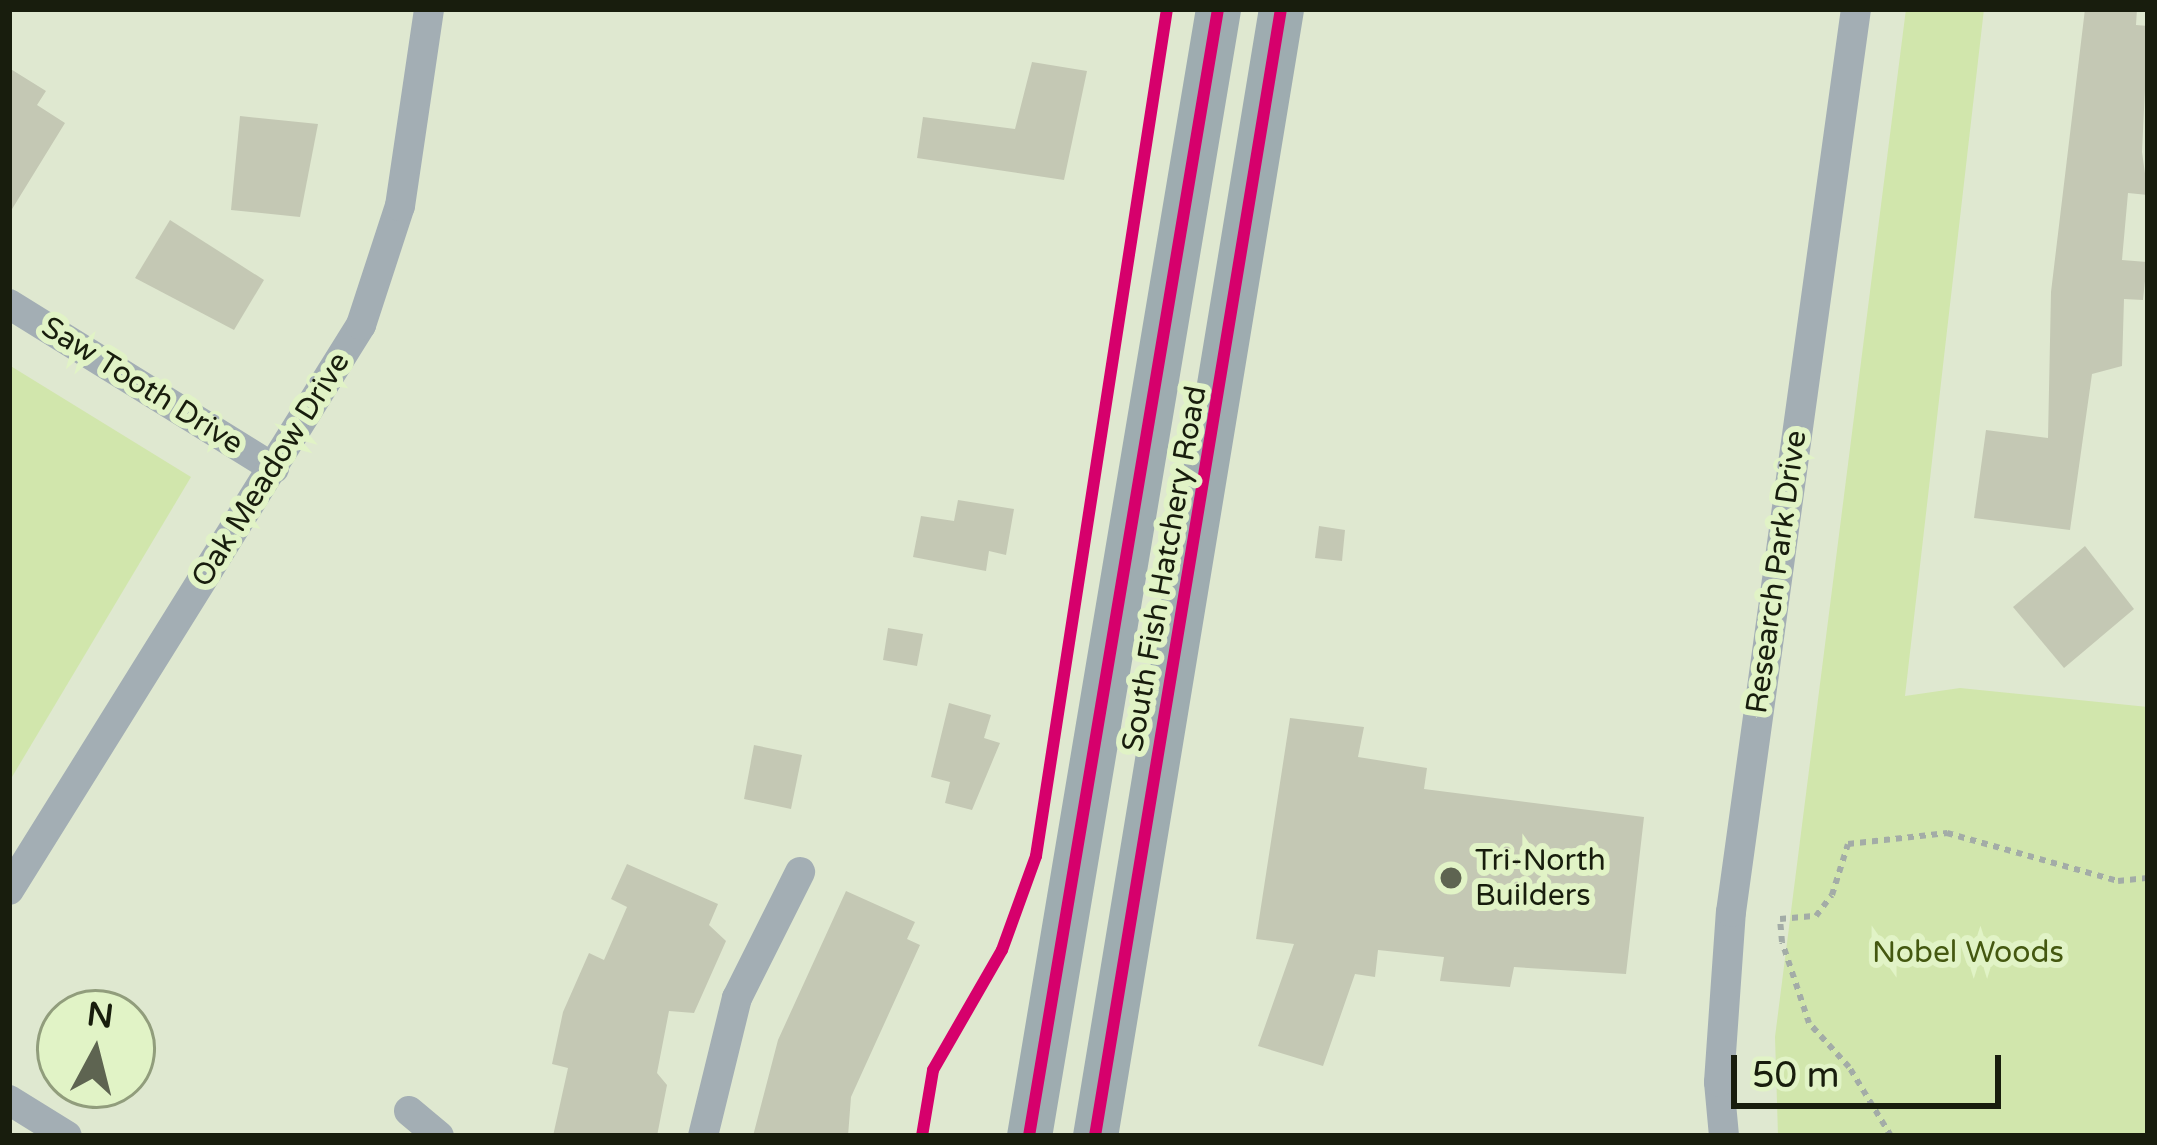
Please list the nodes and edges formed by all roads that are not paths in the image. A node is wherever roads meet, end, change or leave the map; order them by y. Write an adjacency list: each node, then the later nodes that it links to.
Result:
1 (428, 9): 6 (street, Oak Meadow Drive)
2 (1218, 9): 14 (main road, South Fish Hatchery Road)
3 (1281, 9): 15 (main road, South Fish Hatchery Road)
4 (1856, 9): 16 (street, Research Park Drive)
5 (9, 304): 6 (street, Saw Tooth Drive)
6 (274, 468): 8 (street, Oak Meadow Drive)
7 (800, 872): 13 (street)
8 (9, 890)
9 (9, 1100): 11 (street)
10 (409, 1111): 12 (street)
11 (67, 1136)
12 (439, 1136)
13 (703, 1136)
14 (1028, 1136)
15 (1095, 1136)
16 (1724, 1136)

